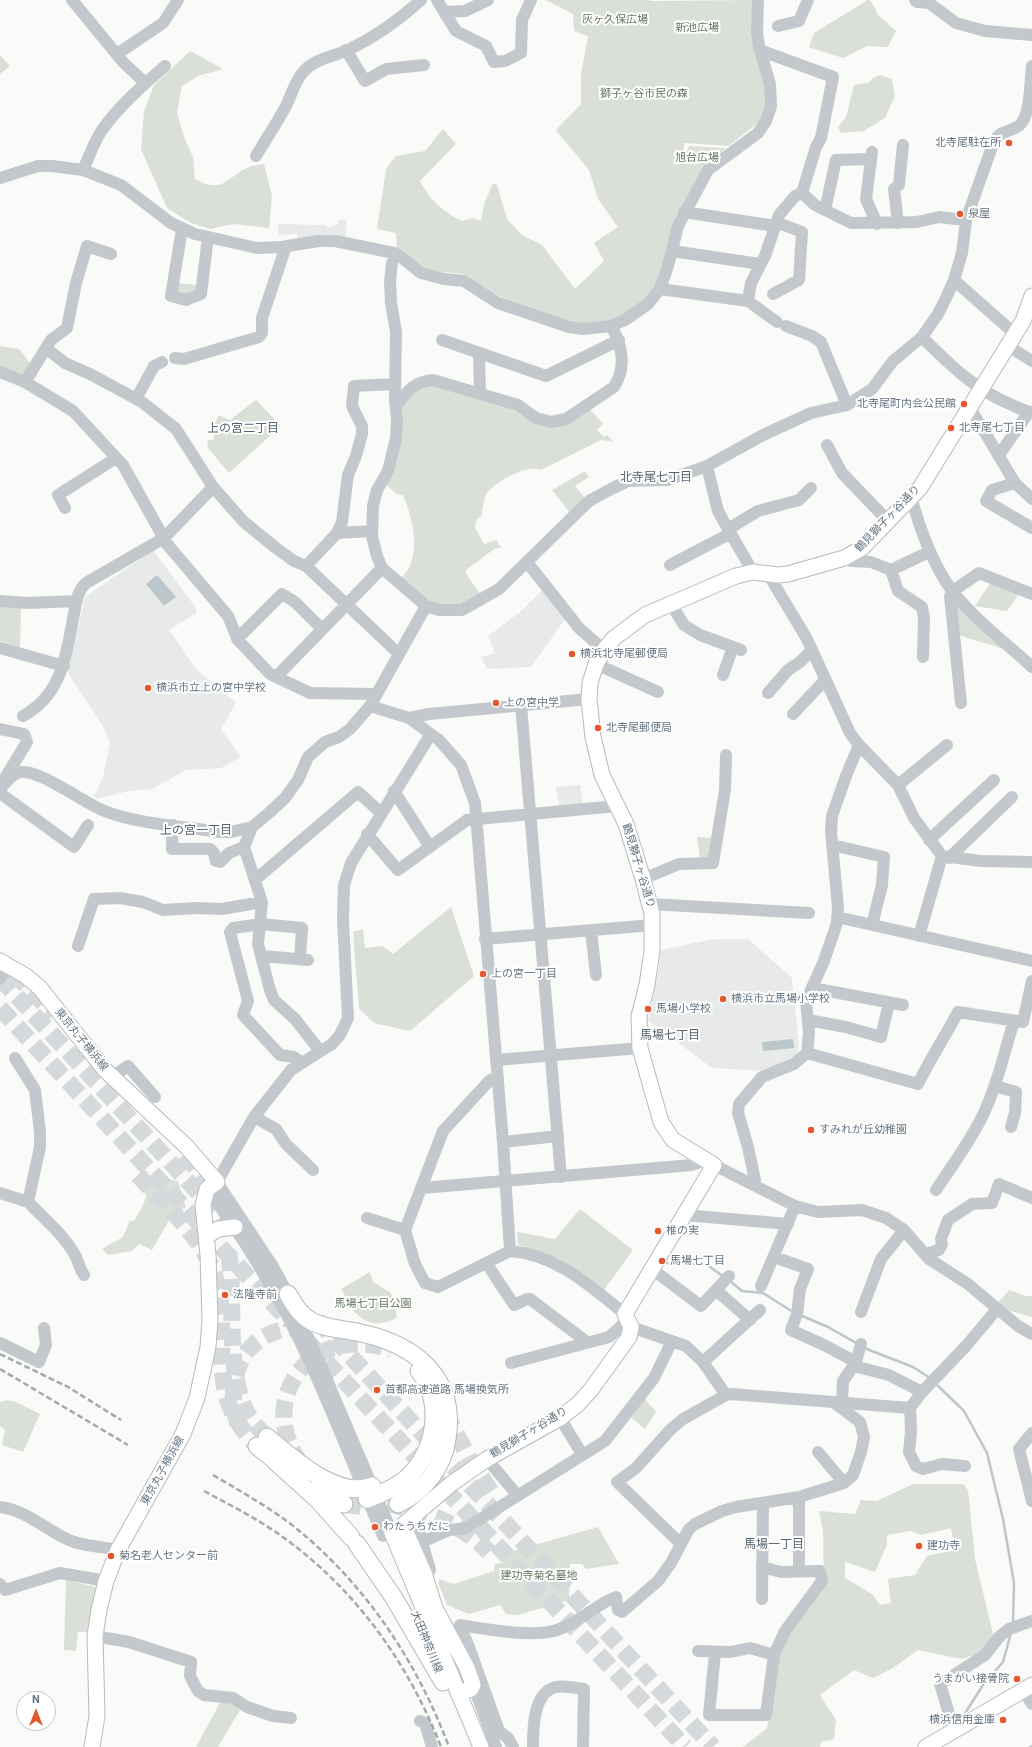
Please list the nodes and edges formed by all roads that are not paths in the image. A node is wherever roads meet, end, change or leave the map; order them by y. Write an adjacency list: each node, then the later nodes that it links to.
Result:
1 (72, 0): 15 (street)
2 (178, 0): 15 (street)
3 (421, 0): 13 (street)
4 (437, 0): 10 (street)
5 (488, 0): 10 (street)
6 (531, 0): 10 (street)
7 (758, 0): 14 (street)
8 (808, 0): 11 (street)
9 (915, 0): 12 (street)
10 (445, 12)
11 (778, 26)
12 (1032, 35)
13 (346, 50): 16 (street); 21 (street)
14 (762, 51): 24 (street); 26 (street)
15 (117, 54): 19 (street)
16 (424, 65)
17 (165, 66): 19 (street)
18 (1032, 66): 27 (street)
19 (144, 84): 22 (street)
20 (903, 145): 28 (street)
21 (256, 156)
22 (83, 170): 23 (street); 31 (street)
23 (0, 178)
24 (802, 193): 25 (street); 29 (street)
25 (825, 210): 30 (street); 30 (street)
26 (684, 212): 29 (street); 34 (street)
27 (966, 220): 28 (street); 38 (street)
28 (898, 223): 30 (street)
29 (776, 224): 37 (street); 40 (street)
30 (877, 224)
31 (182, 229): 32 (street); 32 (street)
32 (208, 237): 33 (street)
33 (286, 246): 43 (street); 50 (street)
34 (672, 251): 37 (street); 39 (street)
35 (111, 254): 48 (street)
36 (392, 263): 55 (street)
37 (760, 264): 42 (street)
38 (954, 280): 44 (street); 47 (street)
39 (660, 289): 42 (street); 43 (street)
40 (773, 294)
41 (1031, 300): 47 (main road, 鶴見獅子ヶ谷通り)
42 (748, 301): 59 (street)
43 (611, 326): 46 (street)
44 (922, 336): 56 (street); 59 (street)
45 (442, 340): 49 (street)
46 (619, 340): 49 (street); 57 (street)
47 (1012, 340): 51 (street); 56 (main road, 鶴見獅子ヶ谷通り)
48 (46, 349): 54 (street); 58 (street)
49 (479, 354): 57 (street)
50 (175, 358)
51 (1032, 361)
52 (162, 362): 58 (street)
53 (0, 372): 54 (street)
54 (24, 382): 65 (street)
55 (395, 384): 60 (street); 77 (street)
56 (980, 389): 61 (main road, 鶴見獅子ヶ谷通り); 62 (street)
57 (480, 393): 60 (street)
58 (136, 399): 68 (street)
59 (847, 405): 66 (street)
60 (396, 406): 75 (street)
61 (970, 406): 64 (street); 70 (main road, 鶴見獅子ヶ谷通り)
62 (1031, 412): 64 (street)
63 (827, 445): 73 (street)
64 (999, 455): 67 (street)
65 (116, 458): 72 (street); 78 (street)
66 (707, 466): 76 (street); 81 (street)
67 (1015, 483): 71 (street); 74 (street)
68 (213, 487): 78 (street); 83 (street)
69 (811, 488): 76 (street)
70 (911, 498): 73 (main road, 鶴見獅子ヶ谷通り); 79 (street)
71 (1032, 499)
72 (65, 508)
73 (888, 522): 80 (main road, 鶴見獅子ヶ谷通り)
74 (1032, 528)
75 (372, 531): 77 (street); 84 (street)
76 (729, 531): 82 (street); 86 (street)
77 (337, 534): 83 (street)
78 (164, 538): 90 (street); 95 (street)
79 (929, 552): 85 (street); 87 (street)
80 (844, 558): 85 (street); 86 (main road, 鶴見獅子ヶ谷通り)
81 (527, 562): 93 (street); 97 (street)
82 (670, 565)
83 (306, 566): 91 (street)
84 (382, 568): 91 (street); 93 (street)
85 (892, 570): 100 (street)
86 (761, 573): 92 (main road, 鶴見獅子ヶ谷通り); 98 (street)
87 (953, 591): 88 (street); 103 (street); 111 (street)
88 (1032, 594)
89 (0, 601): 90 (street)
90 (77, 601): 102 (street)
91 (346, 604): 94 (street); 99 (street)
92 (671, 604): 97 (main road, 鶴見獅子ヶ谷通り); 104 (street)
93 (426, 606): 99 (street)
94 (322, 629): 95 (street); 105 (street)
95 (237, 639): 105 (street)
96 (0, 648): 102 (street)
97 (604, 650): 101 (main road, 鶴見獅子ヶ谷通り)
98 (812, 650): 106 (street); 108 (street)
99 (398, 653): 109 (street)
100 (922, 657)
101 (596, 664): 107 (street); 110 (main road, 鶴見獅子ヶ谷通り)
102 (64, 666): 115 (street)
103 (1032, 667)
104 (723, 675)
105 (276, 677): 109 (street)
106 (825, 680): 114 (street); 119 (street)
107 (658, 692)
108 (768, 693)
109 (375, 694): 112 (street)
110 (589, 699): 113 (street); 127 (main road, 鶴見獅子ヶ谷通り)
111 (962, 703)
112 (370, 706): 116 (street); 133 (street)
113 (521, 706): 116 (street); 129 (street)
114 (793, 714)
115 (23, 716)
116 (409, 718): 118 (street)
117 (0, 729): 124 (street)
118 (431, 734): 125 (street); 130 (street)
119 (858, 745): 123 (street); 136 (street)
120 (948, 745): 123 (street)
121 (726, 755): 141 (street)
122 (994, 780): 135 (street)
123 (898, 785): 135 (street)
124 (0, 790): 131 (street); 132 (street)
125 (394, 791): 128 (street); 138 (street)
126 (1012, 798): 139 (street)
127 (617, 806): 129 (street); 141 (main road, 鶴見獅子ヶ谷通り)
128 (381, 813): 134 (street); 142 (street)
129 (531, 814): 130 (street); 151 (street)
130 (476, 818): 138 (street); 153 (street)
131 (88, 825)
132 (173, 825): 133 (street); 137 (street)
133 (252, 827): 137 (street)
134 (367, 834): 138 (street); 167 (street)
135 (929, 840): 139 (street)
136 (832, 845): 146 (street); 149 (street)
137 (244, 847): 142 (street)
138 (430, 847)
139 (945, 857): 140 (street); 152 (street)
140 (1032, 862)
141 (643, 879): 144 (main road, 鶴見獅子ヶ谷通り)
142 (255, 880): 143 (street)
143 (262, 902): 147 (street); 154 (street)
144 (650, 904): 145 (street); 148 (main road, 鶴見獅子ヶ谷通り)
145 (808, 913)
146 (837, 917): 149 (street); 161 (street)
147 (262, 924): 155 (street); 155 (street); 172 (street)
148 (653, 925): 150 (street); 166 (main road, 鶴見獅子ヶ谷通り)
149 (872, 925): 152 (street)
150 (591, 930): 151 (street); 158 (street)
151 (541, 934): 153 (street); 169 (street)
152 (919, 936): 156 (street)
153 (485, 939): 171 (street)
154 (78, 946)
155 (262, 956): 167 (street)
156 (1032, 961)
157 (5, 963): 159 (street); 173 (main road, 東京丸子横浜線)
158 (596, 975)
159 (0, 978)
160 (1032, 981): 165 (street)
161 (812, 988): 162 (street); 164 (street)
162 (890, 1003): 163 (street); 164 (street)
163 (903, 1005)
164 (808, 1020): 168 (street)
165 (1014, 1021): 168 (street); 175 (street)
166 (640, 1048): 169 (street); 181 (main road, 鶴見獅子ヶ谷通り)
167 (320, 1051): 172 (street)
168 (807, 1053): 185 (street)
169 (552, 1055): 171 (street); 179 (street)
170 (15, 1058): 191 (street)
171 (496, 1060): 174 (street)
172 (302, 1063): 177 (street)
173 (112, 1077): 176 (street); 186 (main road, 東京丸子横浜線)
174 (498, 1078): 180 (street); 187 (street)
175 (995, 1086): 178 (street); 188 (street)
176 (155, 1097)
177 (254, 1117): 182 (street); 186 (street)
178 (1011, 1127)
179 (558, 1136): 180 (street); 183 (street)
180 (503, 1142): 184 (street)
181 (709, 1162): 183 (street); 185 (street); 193 (main road, 鶴見獅子ヶ谷通り)
182 (313, 1170)
183 (561, 1177): 184 (street)
184 (506, 1182): 187 (street); 200 (street)
185 (753, 1184): 192 (street)
186 (212, 1185): 196 (street); 199 (main road, 東京丸子横浜線); 209 (street)
187 (422, 1188): 197 (street)
188 (936, 1190)
189 (0, 1193): 191 (street)
190 (1032, 1198): 201 (street)
191 (28, 1202): 205 (street)
192 (795, 1206): 195 (street); 198 (street)
193 (684, 1215): 195 (street); 204 (main road, 鶴見獅子ヶ谷通り)
194 (367, 1218): 197 (street)
195 (788, 1224): 202 (street)
196 (235, 1227): 199 (main road); 237 (street)
197 (405, 1230): 203 (street)
198 (904, 1230): 201 (street); 212 (street)
199 (207, 1236): 249 (main road, 東京丸子横浜線)
200 (510, 1251): 203 (street); 213 (street)
201 (925, 1254): 210 (street)
202 (774, 1257): 207 (street); 224 (street)
203 (487, 1264): 218 (street)
204 (652, 1269): 208 (street); 213 (main road, 鶴見獅子ヶ谷通り)
205 (84, 1275)
206 (729, 1276): 208 (street)
207 (761, 1286)
208 (716, 1290): 214 (street)
209 (288, 1294): 237 (street); 242 (highway)
210 (997, 1309): 216 (street); 225 (street)
211 (760, 1310): 214 (street)
212 (861, 1312)
213 (628, 1320): 217 (street); 218 (street); 229 (main road, 鶴見獅子ヶ谷通り)
214 (750, 1320): 222 (street)
215 (44, 1328): 219 (street)
216 (1032, 1334)
217 (672, 1341): 222 (street); 232 (street)
218 (588, 1342): 223 (street)
219 (0, 1343)
220 (861, 1344): 224 (street)
221 (394, 1351): 237 (highway)
222 (703, 1362): 226 (street)
223 (511, 1363)
224 (855, 1364): 225 (street); 227 (street)
225 (922, 1392): 228 (street)
226 (726, 1395): 227 (street); 248 (street)
227 (837, 1402): 228 (street); 236 (street)
228 (910, 1408): 235 (street)
229 (560, 1418): 232 (street); 233 (main road, 鶴見獅子ヶ谷通り)
230 (1032, 1433): 238 (street)
231 (818, 1452): 236 (street)
232 (582, 1454): 239 (street)
233 (487, 1458): 239 (street); 245 (main road, 鶴見獅子ヶ谷通り)
234 (276, 1462): 237 (highway); 241 (highway); 261 (highway)
235 (965, 1466)
236 (844, 1483): 240 (street)
237 (370, 1492): 246 (street)
238 (1031, 1494)
239 (518, 1496): 247 (street)
240 (799, 1497): 243 (street); 252 (street)
241 (344, 1504)
242 (398, 1504)
243 (763, 1504): 248 (street); 250 (street)
244 (0, 1507): 249 (street)
245 (410, 1518): 247 (street); 262 (main road, 大田神奈川線)
246 (387, 1535): 261 (main road, 大田神奈川線); 264 (main road, 大田神奈川線)
247 (422, 1542): 251 (street)
248 (680, 1543): 274 (street)
249 (118, 1550): 253 (main road, 東京丸子横浜線)
250 (762, 1567): 252 (street); 255 (street)
251 (430, 1570)
252 (799, 1571): 260 (street)
253 (106, 1582): 254 (street); 257 (main road, 東京丸子横浜線)
254 (0, 1584)
255 (762, 1599)
256 (1032, 1621): 268 (street)
257 (95, 1636): 266 (street); 269 (main road, 東京丸子横浜線)
258 (698, 1651): 259 (street)
259 (715, 1653): 260 (street); 260 (street)
260 (774, 1655)
261 (443, 1682): 271 (main road, 大田神奈川線)
262 (473, 1685): 264 (main road); 273 (street)
263 (1028, 1687): 265 (street); 268 (main road)
264 (458, 1694): 272 (main road, 大田神奈川線)
265 (1032, 1704)
266 (291, 1718)
267 (420, 1721): 270 (street)
268 (954, 1730): 277 (main road)
269 (92, 1747)
270 (432, 1747)
271 (471, 1747)
272 (480, 1747)
273 (496, 1747)
274 (513, 1747)
275 (533, 1747): 276 (street)
276 (583, 1747)
277 (926, 1747)

